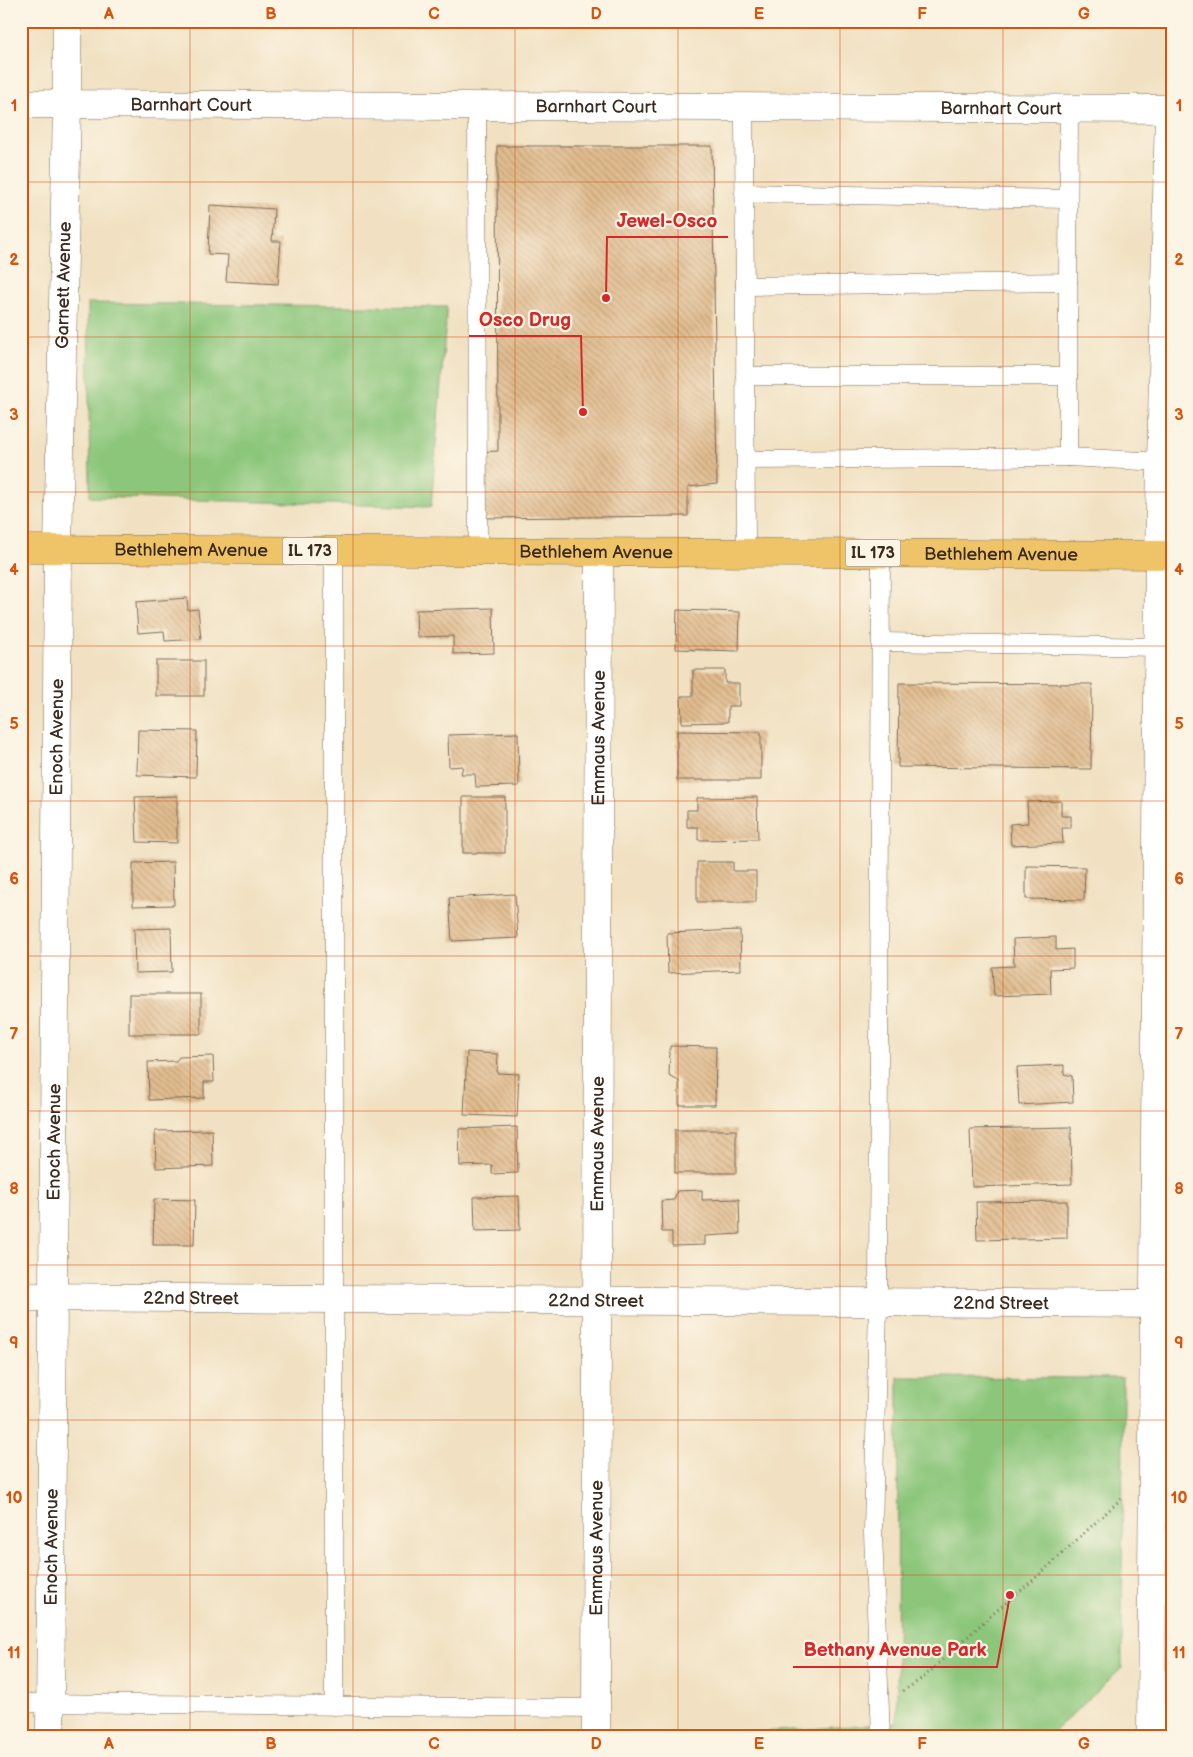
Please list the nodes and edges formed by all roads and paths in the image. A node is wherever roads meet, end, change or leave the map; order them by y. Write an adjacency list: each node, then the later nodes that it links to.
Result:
1 (67, 21): 3 (street, Garnett Avenue)
2 (21, 104): 3 (street, Barnhart Court)
3 (67, 105): 4 (street, Barnhart Court); 19 (street, Garnett Avenue)
4 (477, 106): 5 (street, Barnhart Court); 21 (lane)
5 (744, 108): 6 (street, Barnhart Court); 8 (lane)
6 (1070, 109): 7 (street, Barnhart Court); 9 (lane)
7 (1170, 109): 12 (street)
8 (744, 193): 9 (lane); 11 (lane)
9 (1068, 199): 10 (lane)
10 (1068, 282): 11 (lane); 14 (lane)
11 (745, 286): 13 (lane)
12 (1168, 337): 17 (street)
13 (745, 376): 14 (lane); 16 (lane)
14 (1068, 376): 15 (lane)
15 (1068, 457): 16 (lane); 17 (lane)
16 (746, 460): 23 (lane)
17 (1161, 462): 25 (street)
18 (21, 550): 19 (main road, Bethlehem Avenue / IL 173)
19 (58, 550): 20 (main road, Bethlehem Avenue / IL 173); 30 (street, Enoch Avenue)
20 (334, 551): 21 (main road, Bethlehem Avenue / IL 173); 31 (lane)
21 (478, 552): 22 (main road, Bethlehem Avenue / IL 173)
22 (599, 552): 23 (main road, Bethlehem Avenue / IL 173); 32 (street, Emmaus Avenue)
23 (746, 552): 24 (main road, Bethlehem Avenue / IL 173)
24 (881, 553): 25 (main road, Bethlehem Avenue / IL 173); 26 (lane)
25 (1165, 555): 27 (street)
26 (881, 642): 27 (lane); 33 (lane)
27 (1158, 647): 28 (street)
28 (1165, 712): 34 (street)
29 (21, 1297): 30 (street, 22nd Street)
30 (53, 1297): 31 (street, 22nd Street); 37 (street, Enoch Avenue)
31 (334, 1299): 32 (street, 22nd Street); 38 (lane)
32 (597, 1301): 33 (street, 22nd Street); 39 (street, Emmaus Avenue)
33 (878, 1302): 34 (street, 22nd Street); 40 (lane)
34 (1163, 1304): 35 (street)
35 (1152, 1474): 40 (path); 44 (street)
36 (21, 1703): 37 (lane)
37 (50, 1703): 38 (lane); 41 (street, Enoch Avenue)
38 (334, 1706): 39 (lane)
39 (596, 1708): 42 (street, Emmaus Avenue)
40 (878, 1708): 43 (lane)
41 (50, 1736)
42 (596, 1736)
43 (881, 1736)
44 (1151, 1736)

